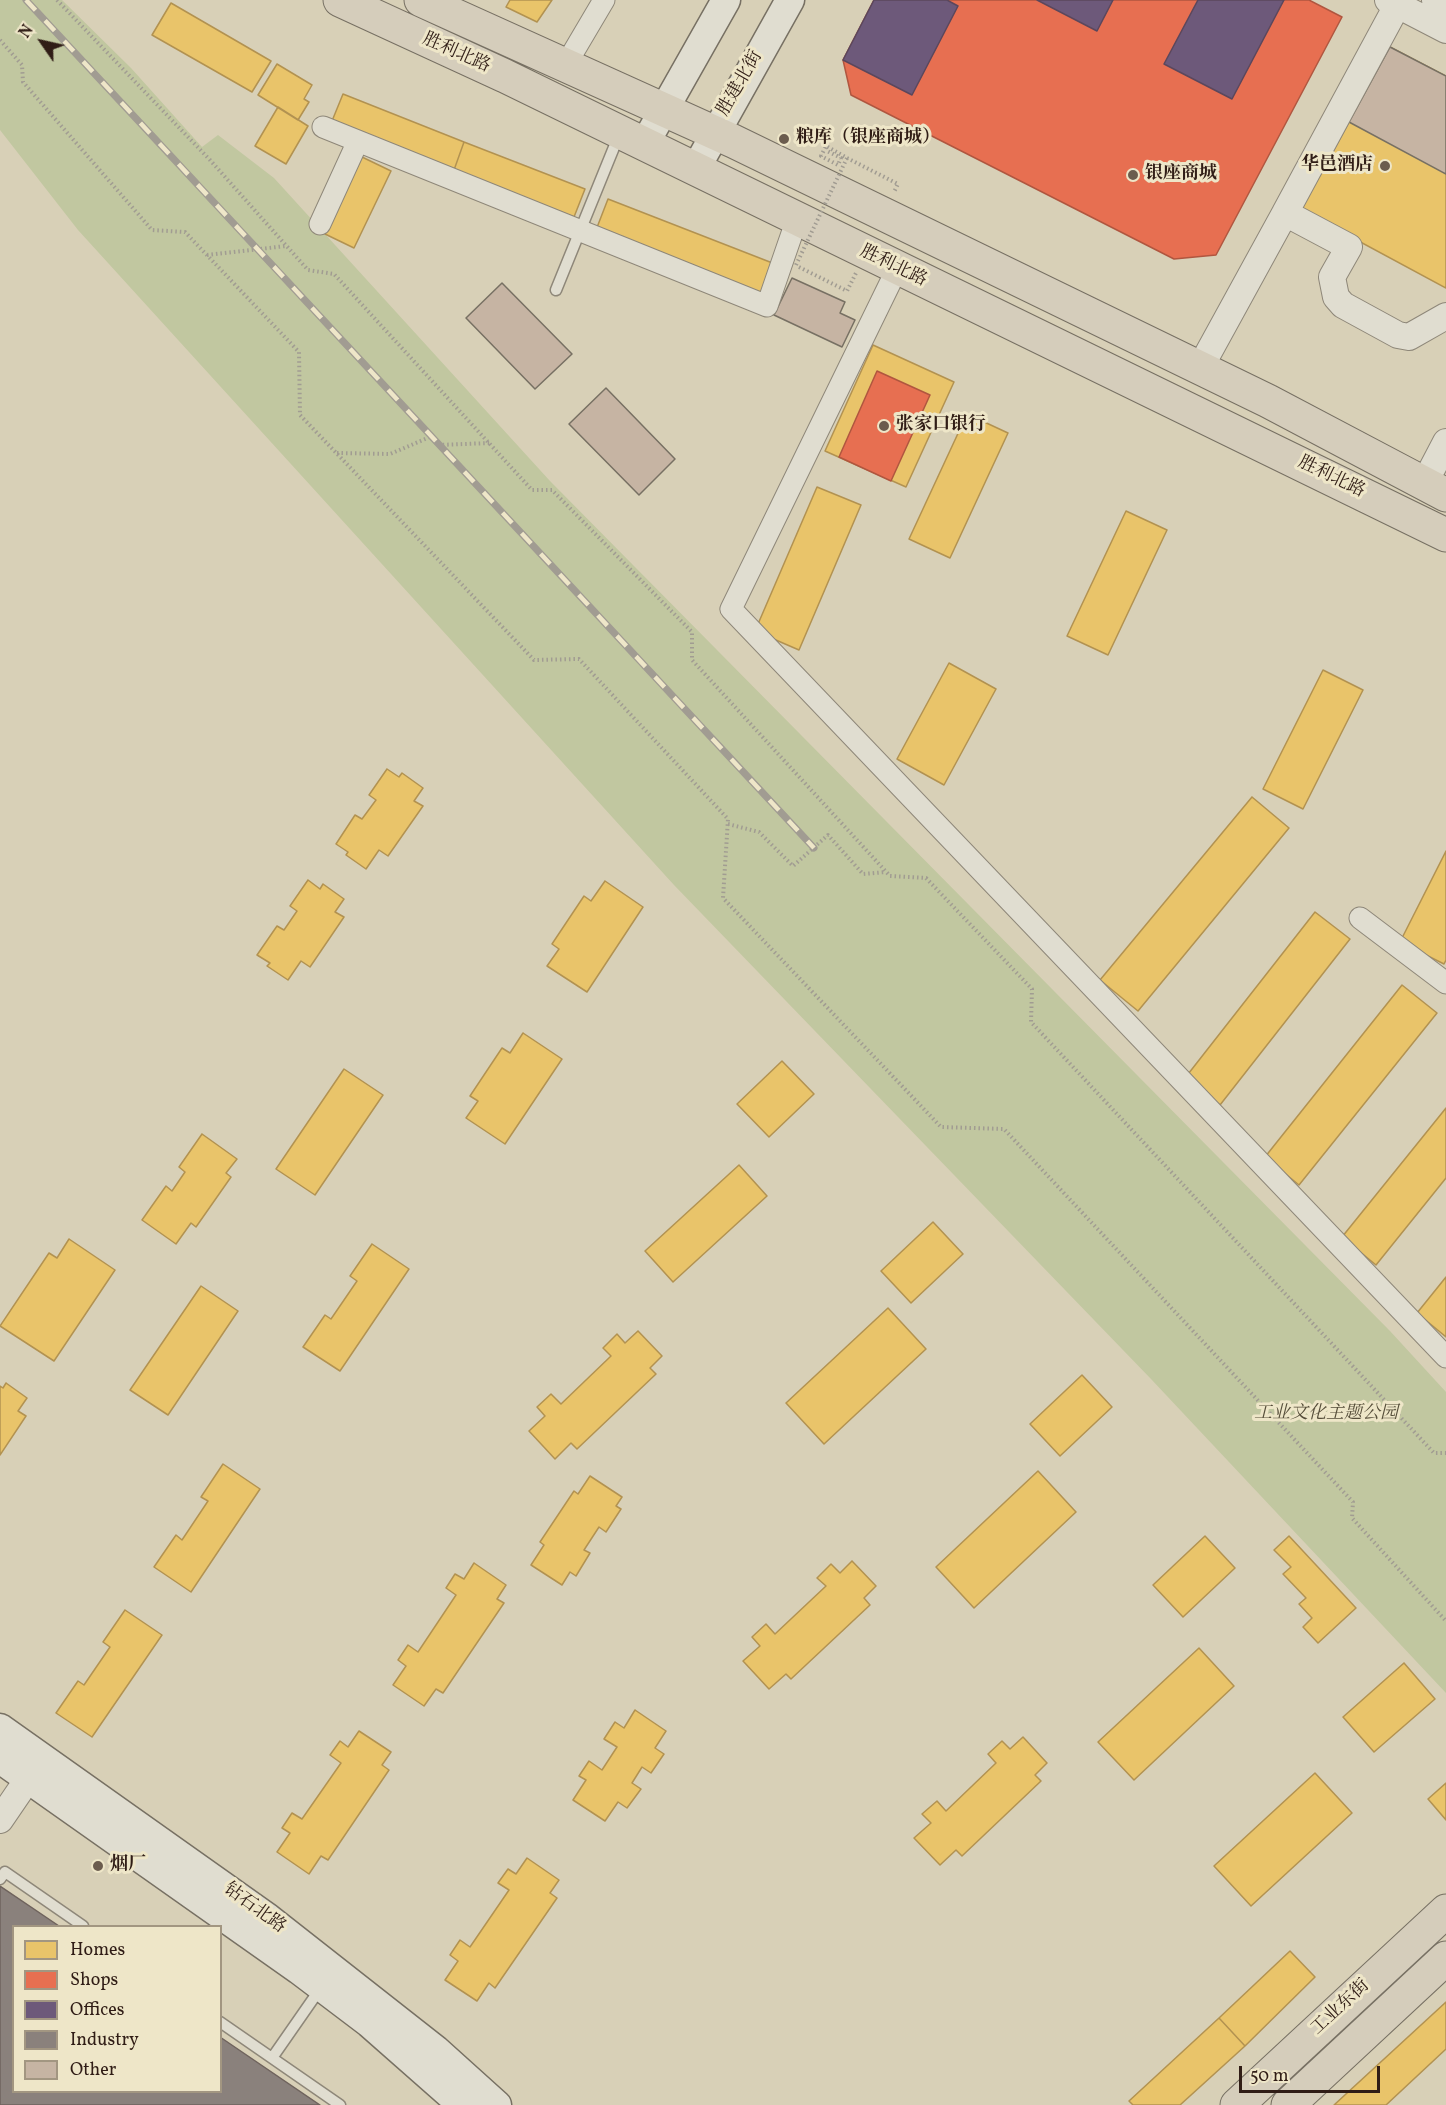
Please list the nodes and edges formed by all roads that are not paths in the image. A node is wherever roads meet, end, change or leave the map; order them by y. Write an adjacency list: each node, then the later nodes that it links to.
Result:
1 (340, 0): 14 (main road, 胜利北路)
2 (421, 0): 10 (main road, 胜利北路)
3 (604, 0): 10 (street)
4 (726, 0): 11 (main road)
5 (790, 0): 13 (main road, 胜建北街)
6 (1435, 0): 8 (street)
7 (1395, 2): 9 (street); 17 (street)
8 (1446, 6)
9 (1446, 30)
10 (566, 66): 11 (main road, 胜利北路)
11 (663, 110): 13 (main road, 胜利北路); 14 (main road)
12 (323, 126): 15 (street)
13 (714, 132): 16 (main road, 胜建北街); 24 (main road, 胜利北路)
14 (632, 139): 16 (main road, 胜利北路); 20 (lane)
15 (358, 141): 19 (street); 20 (street)
16 (694, 170): 18 (main road, 胜利北路)
17 (1285, 213): 23 (street); 24 (street)
18 (797, 219): 20 (street); 21 (main road, 胜利北路)
19 (320, 224)
20 (580, 231): 22 (lane)
21 (897, 269): 27 (main road, 胜利北路); 30 (street)
22 (556, 290)
23 (1446, 315)
24 (1200, 368): 26 (main road, 胜利北路)
25 (1446, 442): 26 (street)
26 (1435, 489)
27 (1446, 535)
28 (1360, 918): 29 (street)
29 (1446, 983)
30 (1446, 1357)
31 (0, 1728): 39 (main road, 钻石北路)
32 (0, 1759): 33 (main road, 钻石北路)
33 (28, 1779): 34 (street); 39 (main road, 钻石北路)
34 (0, 1820)
35 (0, 1879): 37 (lane)
36 (1446, 1911): 46 (main road, 工业东街)
37 (82, 1925)
38 (1446, 1958): 42 (main road, 工业东街)
39 (328, 1978): 41 (lane); 44 (main road, 钻石北路); 45 (main road, 钻石北路)
40 (222, 2023): 41 (lane)
41 (272, 2058): 43 (lane)
42 (1302, 2100)
43 (340, 2105)
44 (462, 2105)
45 (497, 2105)
46 (1237, 2105)

